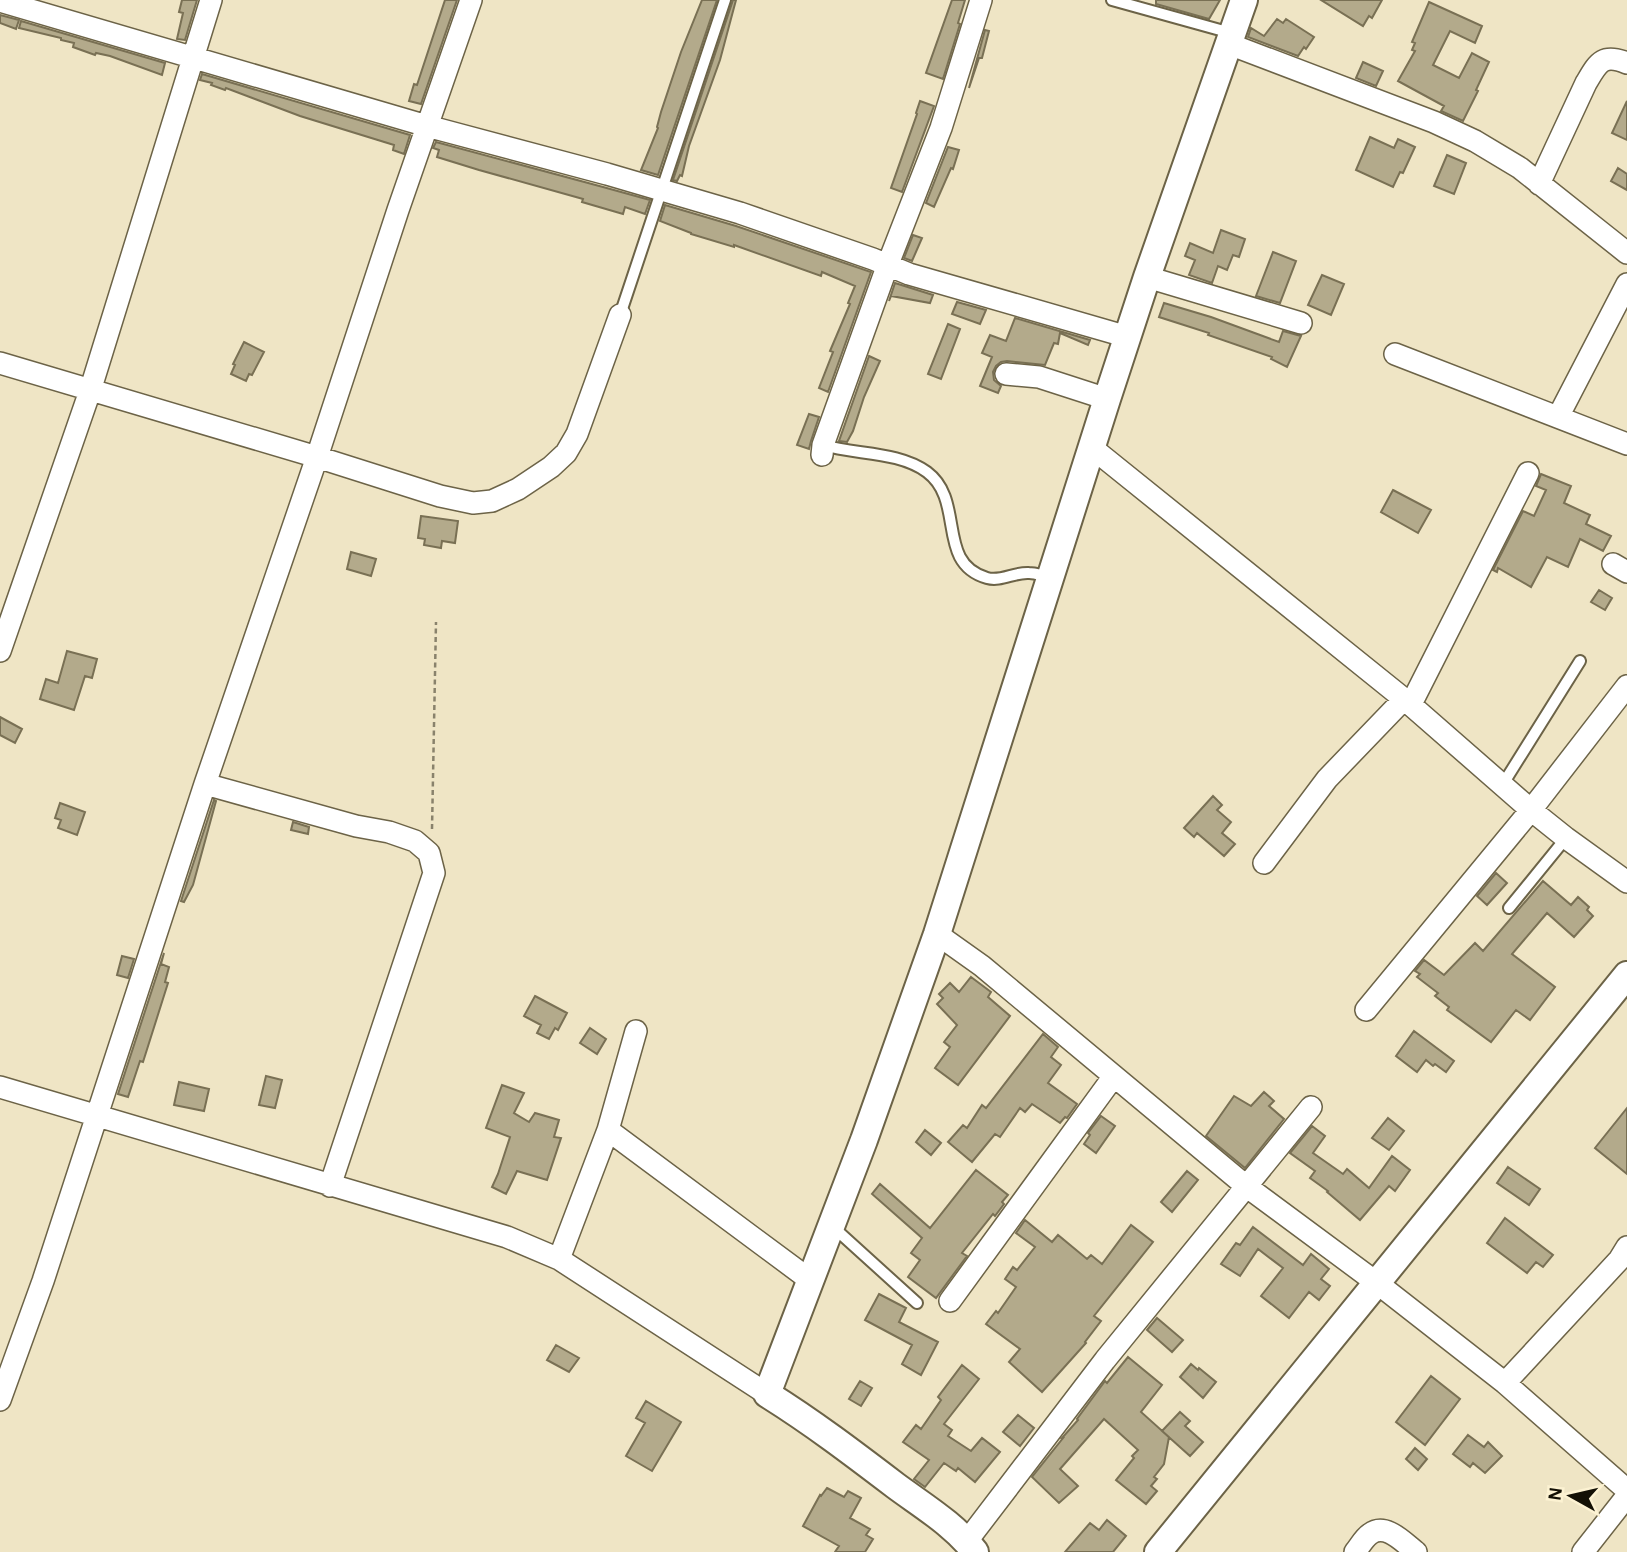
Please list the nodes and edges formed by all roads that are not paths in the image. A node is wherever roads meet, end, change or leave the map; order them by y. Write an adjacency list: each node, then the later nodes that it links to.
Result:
1 (211, 0): 9 (street)
2 (471, 0): 11 (street)
3 (725, 0): 13 (lane)
4 (981, 0): 15 (street)
5 (1112, 0): 8 (lane)
6 (1244, 0): 8 (street)
7 (0, 1): 9 (street)
8 (1231, 39): 12 (street); 16 (street)
9 (193, 57): 11 (street); 24 (street)
10 (1627, 64): 12 (street)
11 (427, 126): 13 (street); 30 (street)
12 (1539, 184): 14 (street)
13 (661, 190): 15 (street); 18 (lane)
14 (1627, 253)
15 (888, 264): 20 (street); 29 (street)
16 (1147, 277): 19 (street); 20 (street)
17 (1627, 284): 26 (street)
18 (620, 315): 30 (street)
19 (1301, 323)
20 (1128, 337): 25 (street)
21 (1395, 354): 26 (street)
22 (0, 363): 24 (street)
23 (1006, 374): 25 (street)
24 (90, 391): 30 (street); 33 (street)
25 (1107, 399): 28 (street)
26 (1558, 417): 27 (street)
27 (1627, 444)
28 (1091, 447): 32 (street); 36 (street)
29 (822, 450): 32 (lane)
30 (317, 457): 37 (street)
31 (1528, 473): 36 (street)
32 (1050, 577): 44 (street)
33 (0, 651)
34 (1580, 661): 38 (lane)
35 (1627, 686): 39 (street)
36 (1407, 702): 38 (street); 41 (street)
37 (205, 784): 51 (street); 53 (street)
38 (1503, 784): 39 (street)
39 (1531, 810): 40 (street); 46 (street)
40 (1566, 838): 42 (street); 43 (lane)
41 (1264, 863)
42 (1627, 883)
43 (1508, 908)
44 (937, 934): 48 (street); 55 (street)
45 (1627, 975): 59 (street)
46 (1366, 1010)
47 (636, 1031): 52 (street)
48 (1114, 1076): 54 (street); 60 (street)
49 (0, 1087): 51 (street)
50 (1311, 1107): 54 (street)
51 (97, 1115): 53 (street); 64 (street)
52 (608, 1130): 57 (street); 58 (street)
53 (330, 1186): 57 (street)
54 (1246, 1186): 59 (street); 67 (street)
55 (832, 1226): 58 (street); 61 (lane)
56 (1624, 1258): 62 (street)
57 (559, 1259): 63 (street)
58 (810, 1280): 63 (street)
59 (1377, 1283): 62 (street); 68 (street)
60 (950, 1301)
61 (917, 1303)
62 (1505, 1383): 65 (street)
63 (767, 1394): 67 (street)
64 (0, 1400)
65 (1627, 1490)
66 (1627, 1496): 71 (street)
67 (971, 1546)
68 (1158, 1552)
69 (1355, 1552): 70 (street)
70 (1416, 1552)
71 (1583, 1552)

